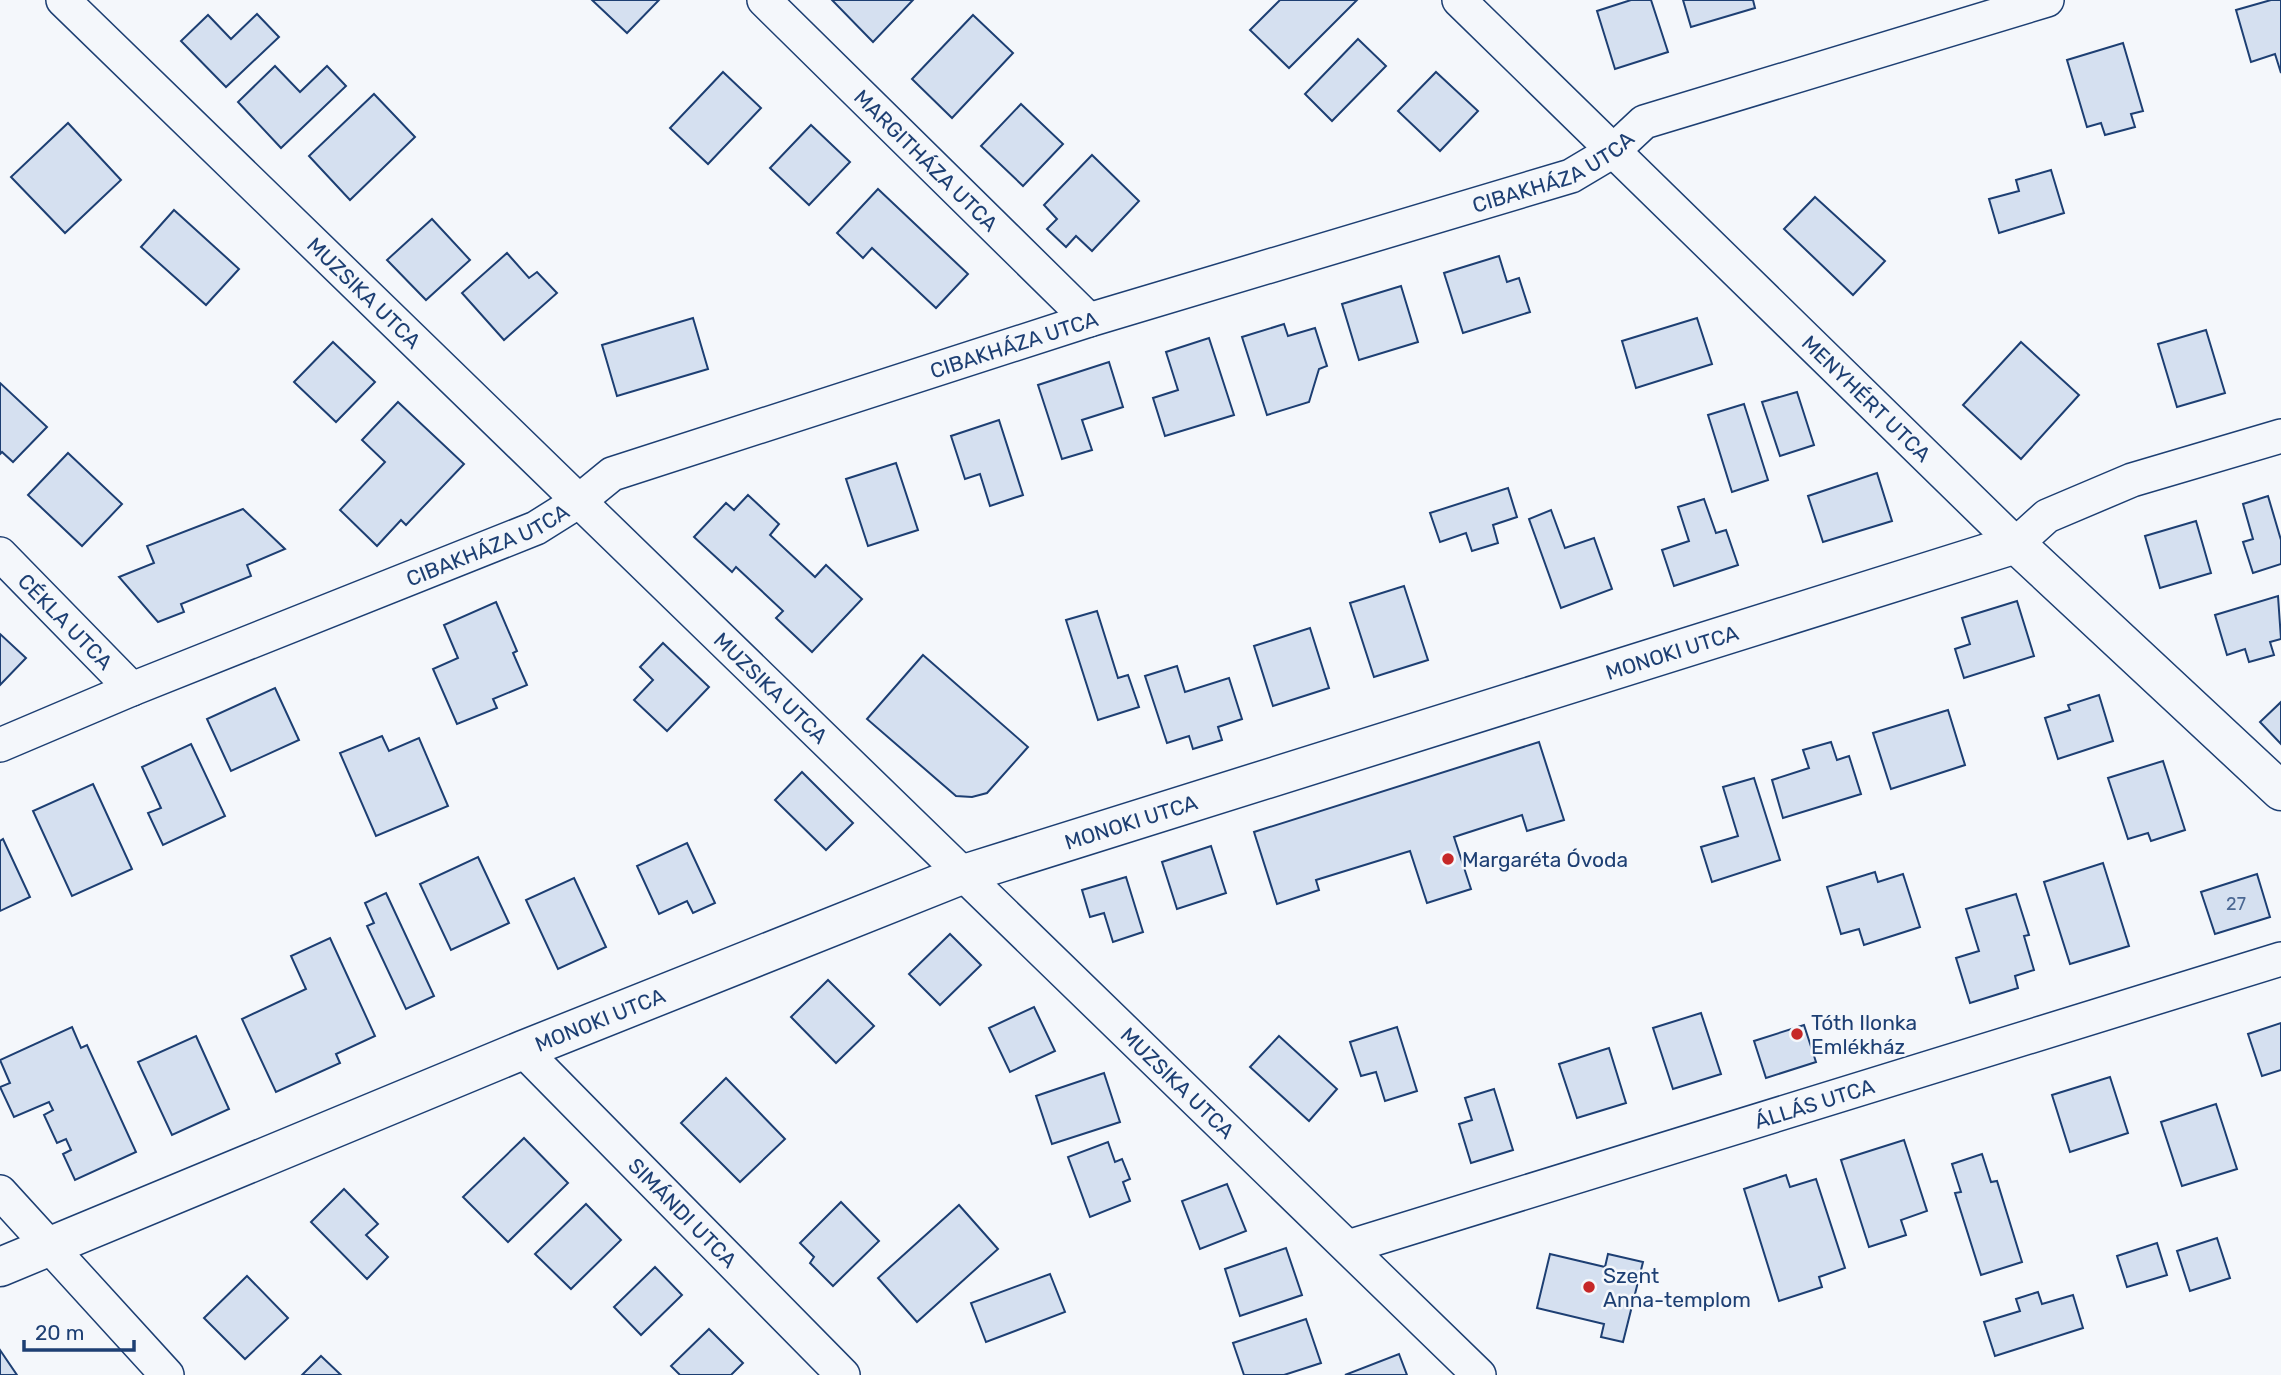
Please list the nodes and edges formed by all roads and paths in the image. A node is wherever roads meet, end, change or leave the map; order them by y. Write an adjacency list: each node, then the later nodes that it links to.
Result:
1 (63, 0): 8 (street, MUZSIKA UTCA)
2 (764, 0): 6 (street, MARGITHÁZA UTCA)
3 (1459, 0): 5 (street, MENYHÉRT UTCA)
4 (2047, 0): 5 (street, CIBAKHÁZA UTCA)
5 (1614, 151): 6 (street, CIBAKHÁZA UTCA); 9 (street, MENYHÉRT UTCA)
6 (1089, 320): 8 (street, CIBAKHÁZA UTCA)
7 (2281, 436): 9 (street, MONOKI UTCA)
8 (579, 501): 11 (street, CIBAKHÁZA UTCA); 14 (street, MUZSIKA UTCA)
9 (2016, 544): 13 (street, MENYHÉRT UTCA); 14 (street, MONOKI UTCA)
10 (0, 554): 11 (street, CÉKLA UTCA)
11 (132, 689): 12 (street, CIBAKHÁZA UTCA)
12 (0, 746)
13 (2281, 791)
14 (964, 874): 16 (street, MONOKI UTCA); 19 (street, MUZSIKA UTCA)
15 (2281, 959): 19 (street, ÁLLÁS UTCA)
16 (523, 1050): 18 (street, MONOKI UTCA); 22 (street, SIMÁNDI UTCA)
17 (0, 1192): 18 (street)
18 (49, 1247): 20 (street, MONOKI UTCA); 21 (street)
19 (1348, 1247): 23 (street, MUZSIKA UTCA)
20 (0, 1267)
21 (167, 1375)
22 (843, 1375)
23 (1479, 1375)

